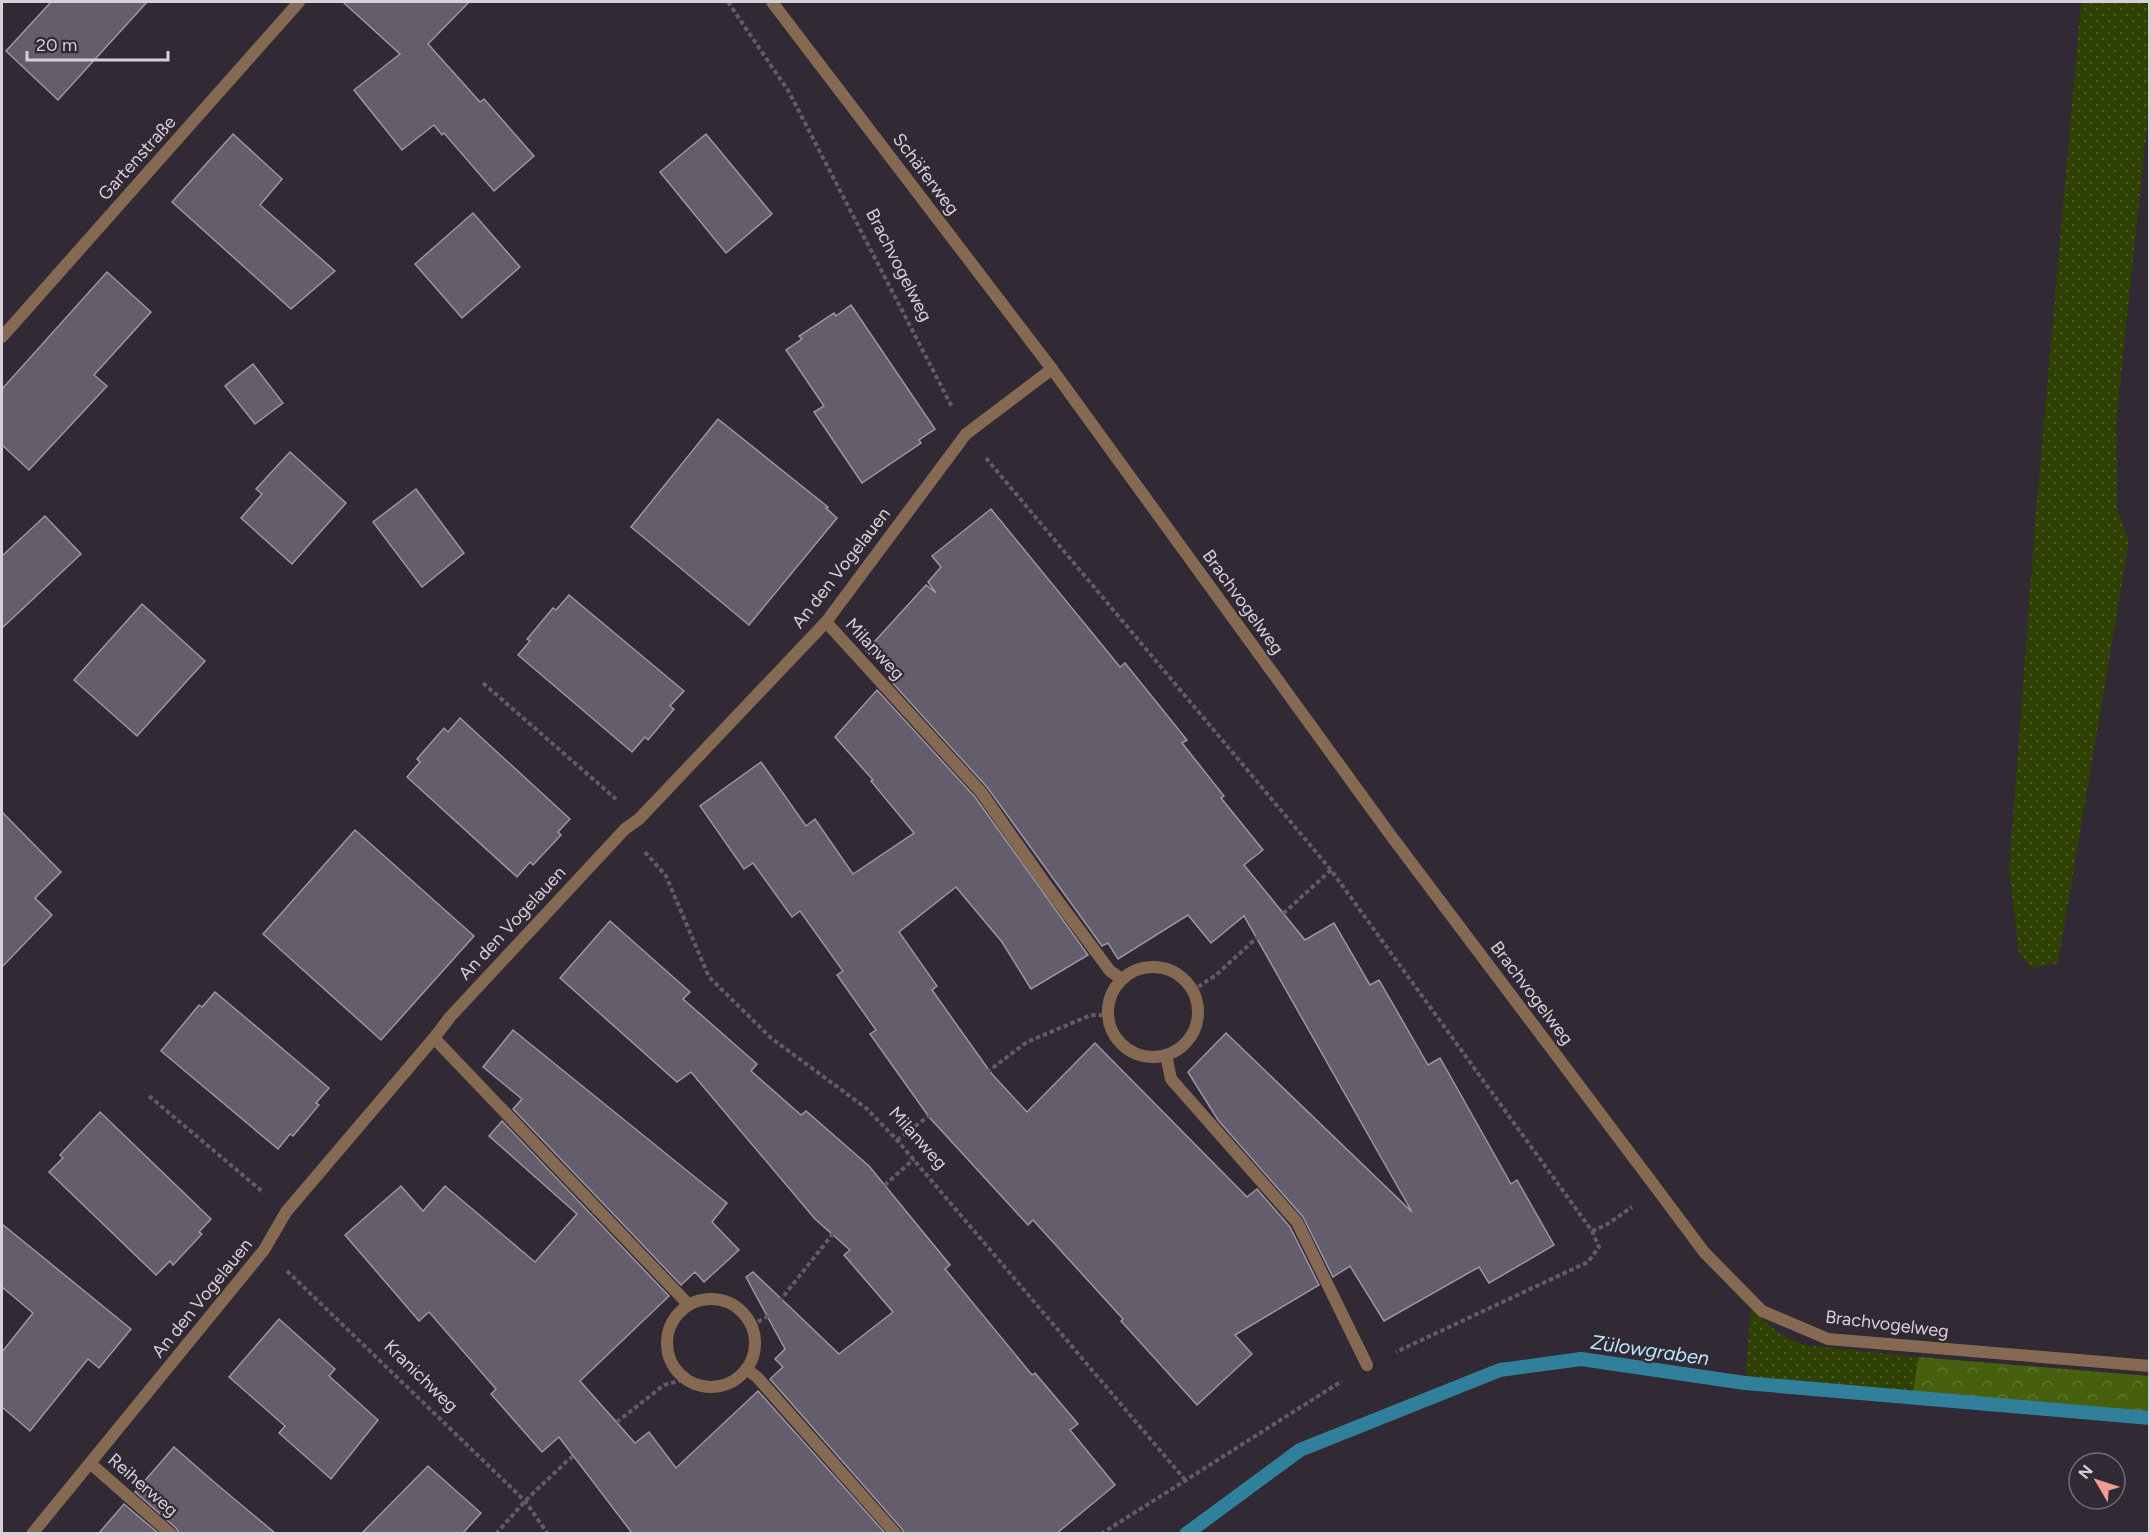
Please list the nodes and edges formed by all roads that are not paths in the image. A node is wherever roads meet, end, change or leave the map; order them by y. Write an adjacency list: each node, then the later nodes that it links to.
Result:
1 (299, 2): 3 (street, Gartenstraße)
2 (772, 2): 4 (street, Schäferweg)
3 (2, 337)
4 (1052, 369): 5 (street, An den Vogelauen); 11 (street, Brachvogelweg)
5 (826, 622): 6 (street, Milanweg); 7 (street, An den Vogelauen)
6 (1122, 979): 8 (street); 8 (street)
7 (434, 1038): 9 (street); 13 (street, An den Vogelauen)
8 (1166, 1055): 10 (street)
9 (689, 1305): 12 (street); 12 (street)
10 (1367, 1365)
11 (2150, 1366)
12 (746, 1369): 16 (street)
13 (90, 1464): 14 (street, An den Vogelauen); 15 (street, Reiherweg)
14 (32, 1533)
15 (171, 1533)
16 (896, 1533)

